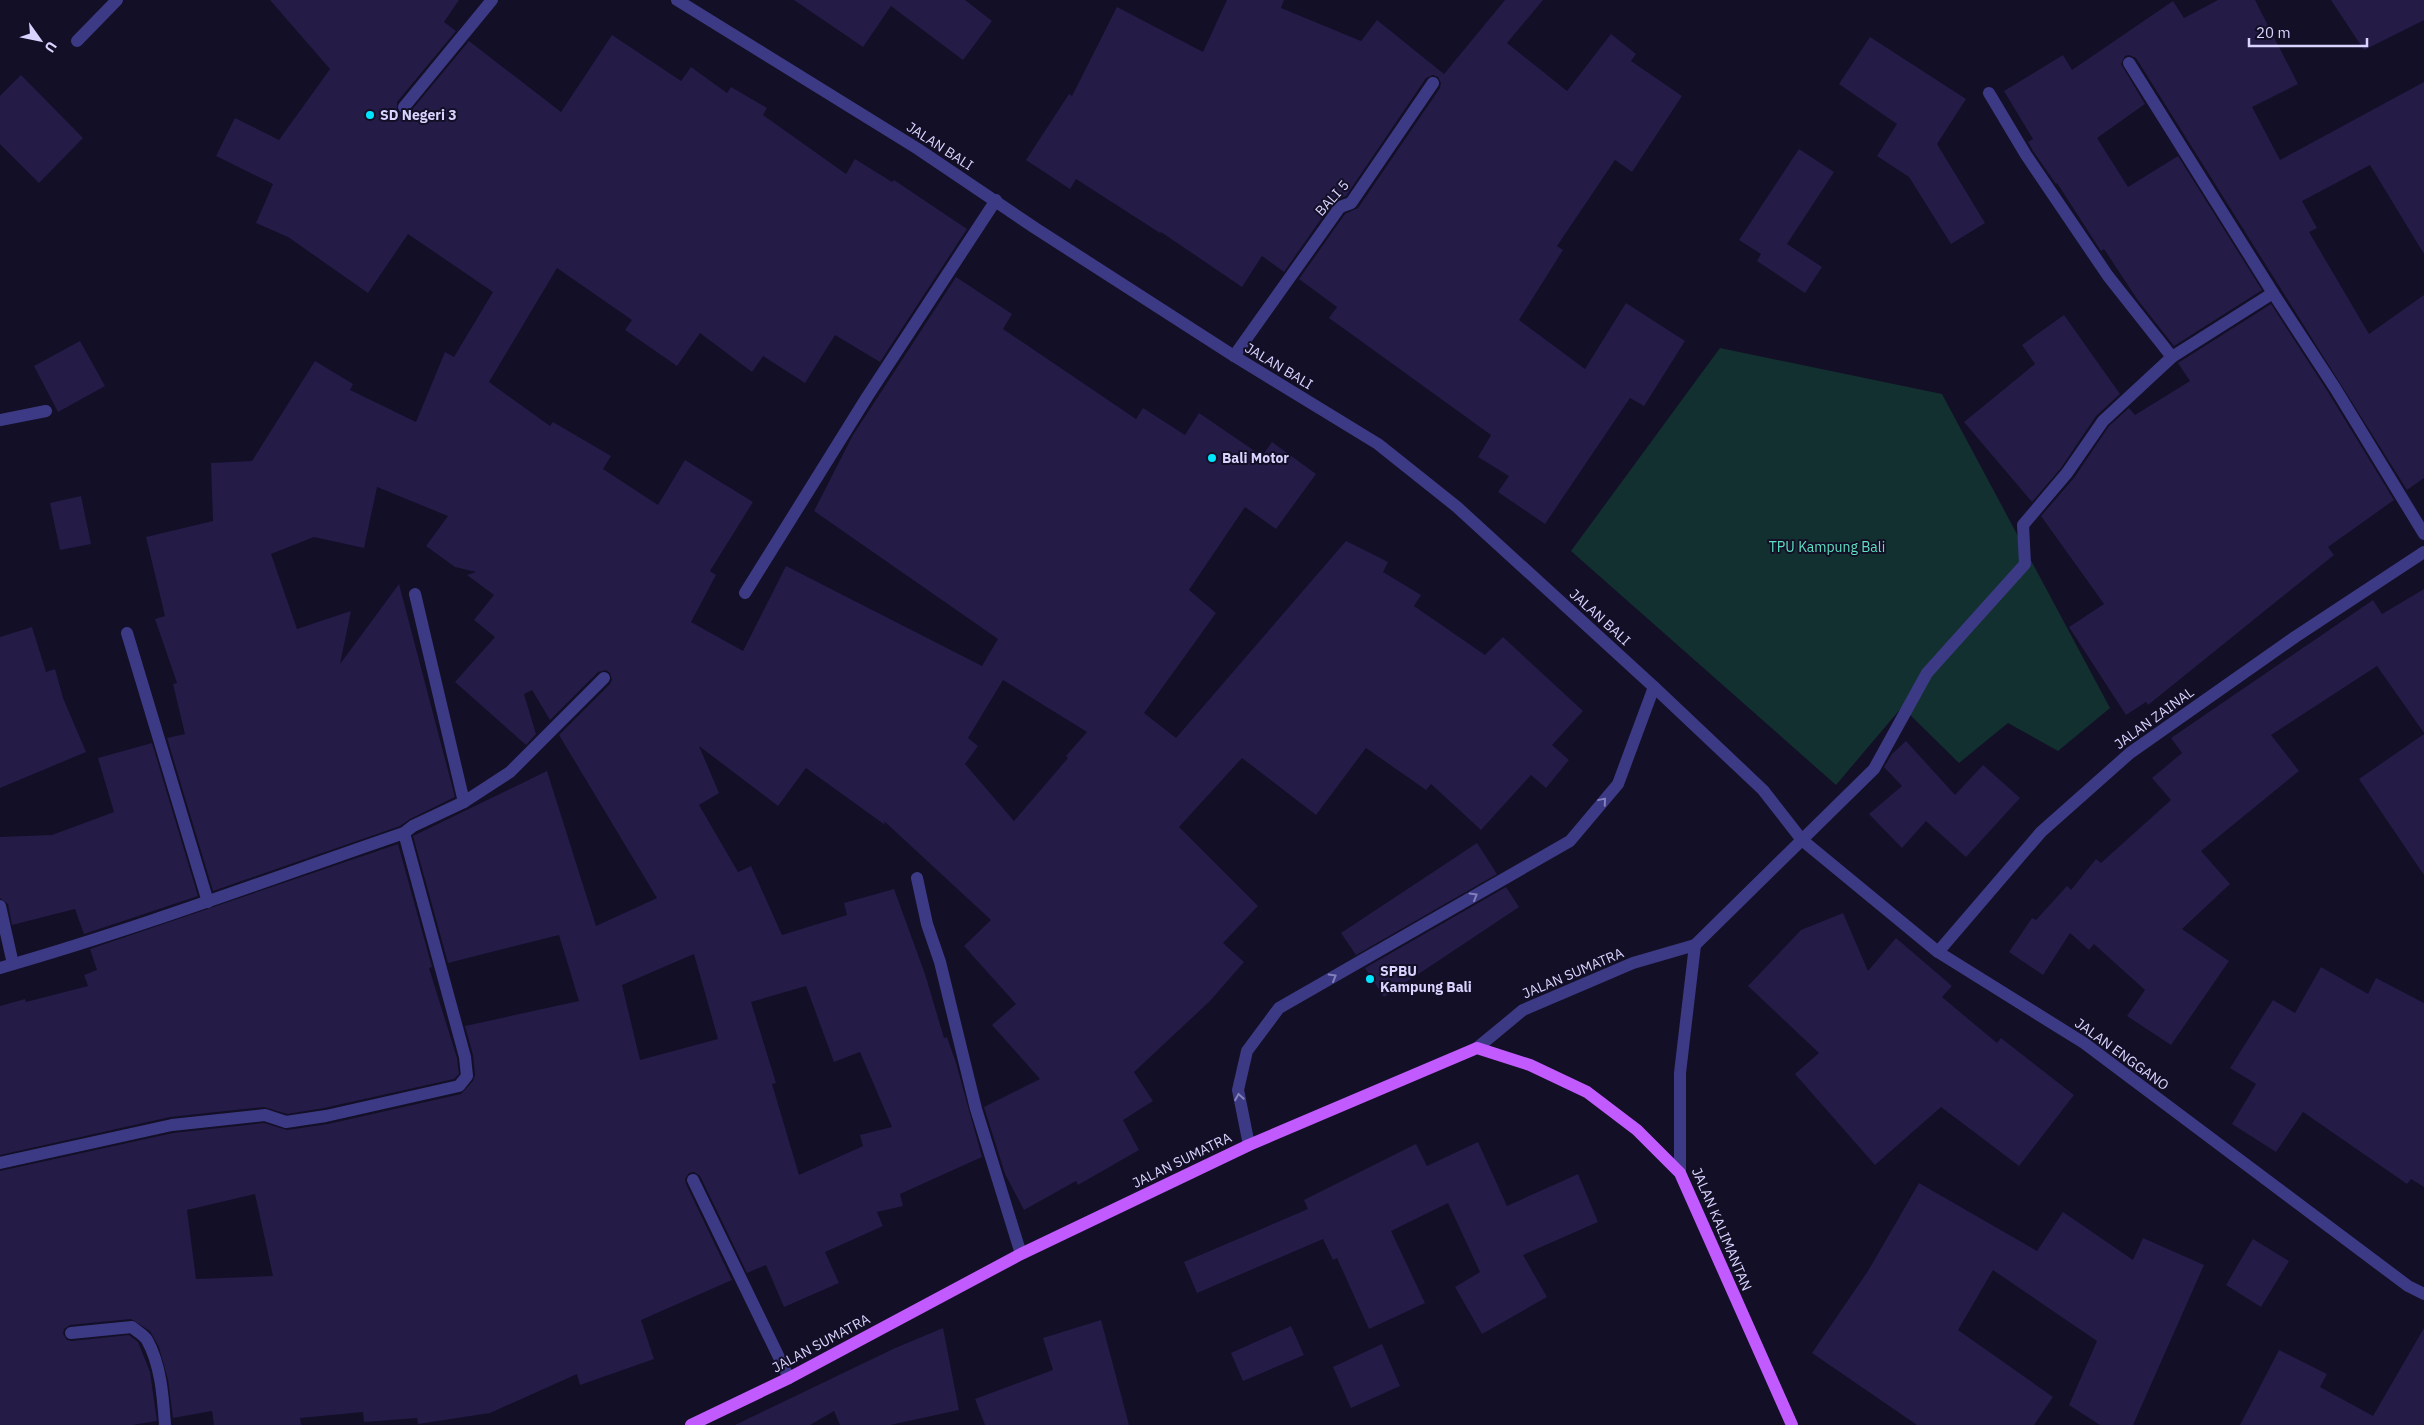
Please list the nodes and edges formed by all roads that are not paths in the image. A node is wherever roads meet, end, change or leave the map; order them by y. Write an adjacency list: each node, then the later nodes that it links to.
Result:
1 (117, 0): 4 (street)
2 (492, 0): 8 (street)
3 (676, 0): 9 (street, JALAN BALI)
4 (77, 41)
5 (2129, 63): 10 (street)
6 (1433, 83): 11 (street, BALI 5)
7 (1990, 93): 12 (street)
8 (404, 107)
9 (996, 200): 11 (street, JALAN BALI); 17 (street)
10 (2273, 293): 12 (street); 15 (street)
11 (1234, 356): 21 (street, JALAN BALI)
12 (2172, 357): 24 (street)
13 (46, 411): 14 (street)
14 (0, 420)
15 (2424, 534)
16 (2424, 552): 29 (street, JALAN ZAINAL)
17 (745, 593)
18 (415, 594): 22 (street)
19 (127, 633): 26 (street)
20 (604, 678): 22 (street)
21 (1654, 687): 24 (street, JALAN BALI); 33 (street, one-way to 21)
22 (464, 802): 23 (street)
23 (404, 833): 26 (street); 34 (street)
24 (1802, 840): 28 (street); 29 (street, JALAN ENGGANO)
25 (917, 878): 37 (street)
26 (208, 902): 30 (street)
27 (0, 906): 30 (street)
28 (1695, 945): 32 (street, JALAN SUMATRA); 35 (street, JALAN KALIMANTAN)
29 (1938, 952): 38 (street, JALAN ENGGANO)
30 (13, 964): 31 (street)
31 (0, 968)
32 (1478, 1048): 33 (main road, JALAN SUMATRA); 35 (main road)
33 (1249, 1144): 37 (main road, JALAN SUMATRA)
34 (0, 1163)
35 (1680, 1173): 43 (main road, JALAN KALIMANTAN)
36 (693, 1180): 40 (street)
37 (1021, 1254): 40 (main road, JALAN SUMATRA)
38 (2424, 1294)
39 (70, 1333): 41 (street)
40 (788, 1378): 42 (main road, JALAN SUMATRA)
41 (165, 1425)
42 (691, 1425)
43 (1792, 1425)

